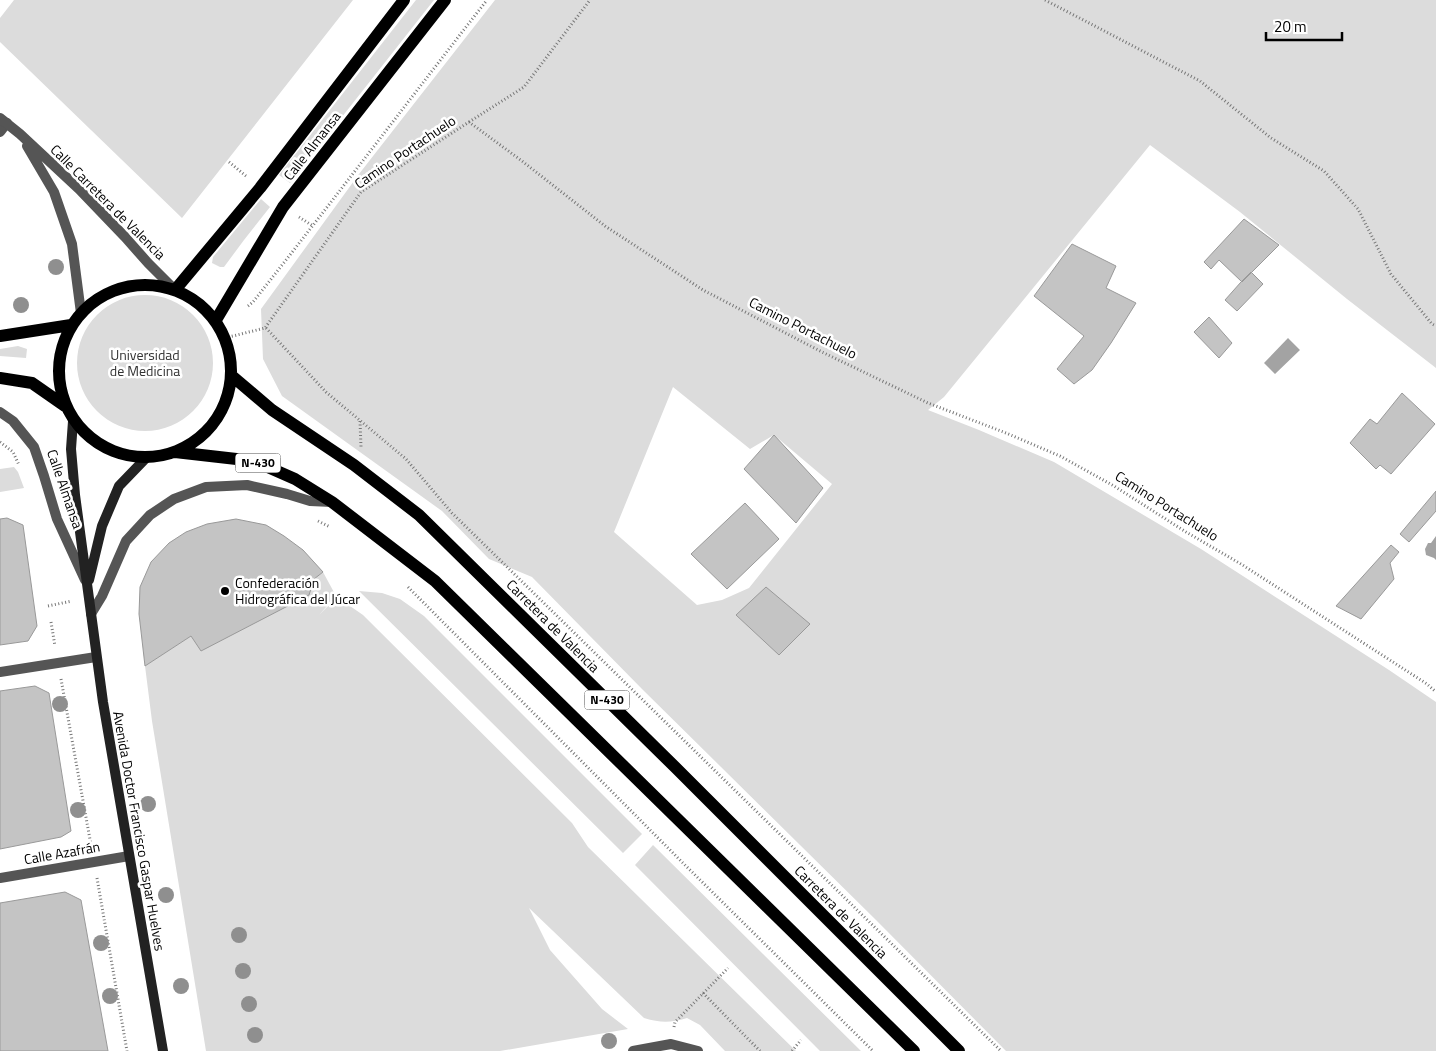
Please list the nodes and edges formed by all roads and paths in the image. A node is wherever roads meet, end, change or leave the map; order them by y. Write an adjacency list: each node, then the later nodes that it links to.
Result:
1 (404, 0): 9 (main road, Calle Almansa)
2 (445, 0): 12 (main road, Calle Almansa)
3 (487, 0): 10 (path)
4 (590, 0): 6 (path)
5 (1045, 0): 14 (path)
6 (469, 122): 15 (path, Camino Portachuelo); 40 (path, Camino Portachuelo)
7 (2, 124): 8 (street, Calle Carretera de Valencia)
8 (20, 134): 9 (street, Calle Carretera de Valencia); 11 (street, Calle Carretera de Valencia)
9 (176, 290): 11 (main road); 12 (main road)
10 (246, 306)
11 (81, 313): 13 (main road)
12 (216, 320): 17 (main road)
13 (71, 325): 16 (main road); 20 (main road)
14 (1435, 326)
15 (266, 328): 17 (path); 23 (path)
16 (0, 336)
17 (224, 338): 18 (main road)
18 (232, 376): 26 (main road); 57 (main road, Carretera de Valencia / N-430)
19 (0, 378): 20 (main road)
20 (65, 406): 22 (main road)
21 (0, 412): 32 (street, Calle Almansa)
22 (73, 421): 27 (main road); 32 (street, Avenida Doctor Francisco Gaspar Huelves)
23 (360, 421): 25 (path); 58 (path)
24 (0, 442): 28 (path)
25 (361, 447)
26 (176, 452): 27 (main road); 29 (main road, N-430)
27 (146, 458): 32 (street, Avenida Doctor Francisco Gaspar Huelves)
28 (21, 468)
29 (332, 502): 34 (street); 56 (main road, N-430)
30 (311, 518): 31 (path)
31 (334, 529)
32 (88, 586): 34 (street, Avenida Doctor Francisco Gaspar Huelves)
33 (407, 586): 55 (path)
34 (91, 614): 37 (street, Avenida Doctor Francisco Gaspar Huelves)
35 (51, 622): 36 (path)
36 (56, 650)
37 (96, 657): 38 (street); 42 (street, Avenida Doctor Francisco Gaspar Huelves)
38 (0, 672)
39 (60, 674): 41 (path)
40 (1436, 692)
41 (92, 851)
42 (130, 856): 44 (street, Calle Azafrán); 50 (street, Avenida Doctor Francisco Gaspar Huelves)
43 (96, 871): 49 (path)
44 (0, 878)
45 (728, 968): 46 (path)
46 (703, 993): 48 (path); 53 (path)
47 (802, 1040): 54 (path)
48 (672, 1044): 51 (street); 52 (street)
49 (127, 1051)
50 (164, 1051)
51 (633, 1051)
52 (698, 1051)
53 (760, 1051)
54 (792, 1051)
55 (873, 1051)
56 (914, 1051)
57 (959, 1051)
58 (1001, 1051)

